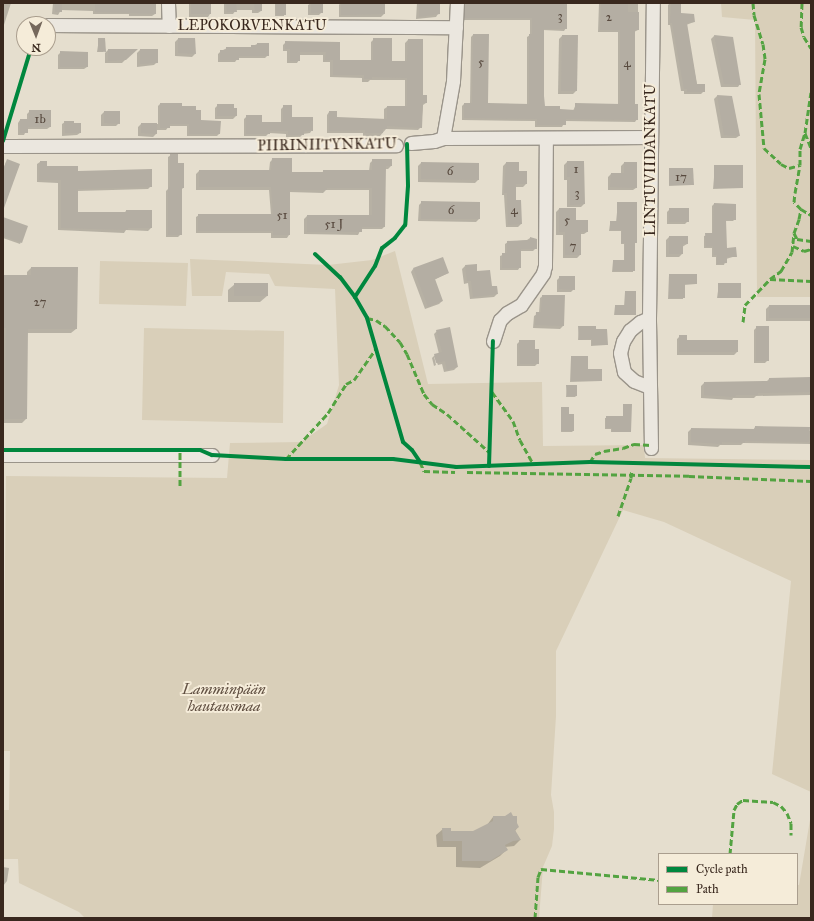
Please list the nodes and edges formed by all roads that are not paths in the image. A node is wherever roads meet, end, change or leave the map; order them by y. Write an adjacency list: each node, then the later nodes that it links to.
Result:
1 (168, 3): 5 (street)
2 (457, 3): 6 (street)
3 (652, 3): 7 (street, LINTUVIIDANKATU)
4 (56, 25): 5 (street, LEPOKORVENKATU)
5 (169, 26): 6 (street, LEPOKORVENKATU)
6 (456, 27): 8 (street)
7 (651, 137): 9 (street, PIIRINIITYNKATU); 13 (street, LINTUVIIDANKATU)
8 (443, 138): 9 (street, PIIRINIITYNKATU); 10 (street, PIIRINIITYNKATU)
9 (546, 138): 14 (street)
10 (411, 143)
11 (396, 145): 12 (street, PIIRINIITYNKATU)
12 (3, 146)
13 (649, 318): 15 (street, LINTUVIIDANKATU); 15 (street)
14 (493, 341)
15 (650, 387): 16 (street, LINTUVIIDANKATU)
16 (651, 448)
17 (3, 454): 18 (street)
18 (212, 455)

